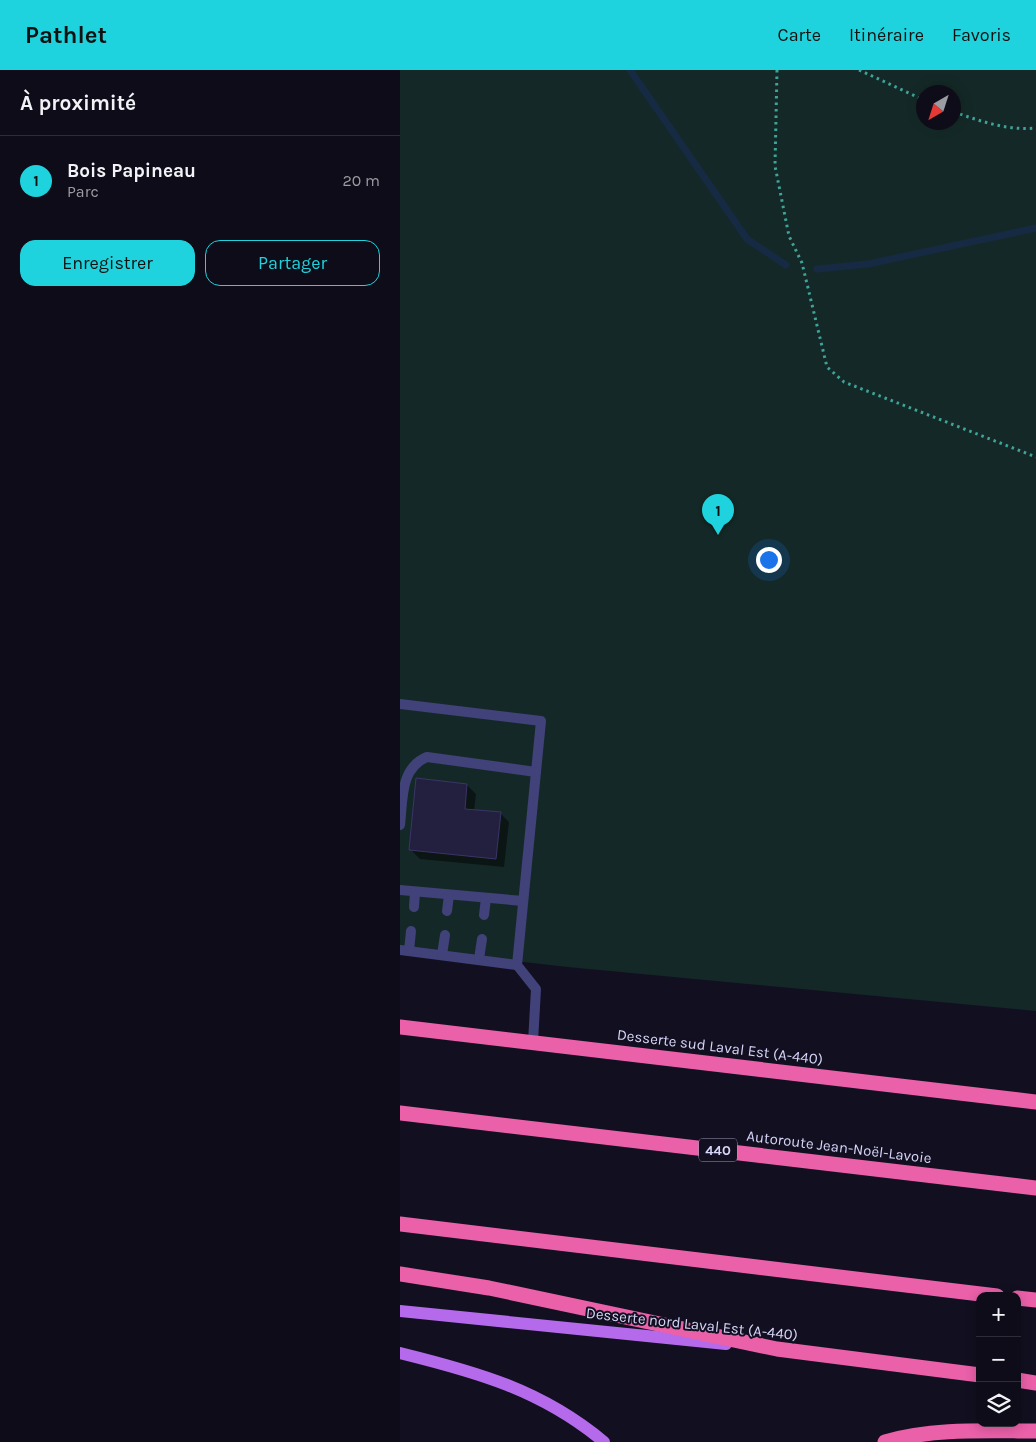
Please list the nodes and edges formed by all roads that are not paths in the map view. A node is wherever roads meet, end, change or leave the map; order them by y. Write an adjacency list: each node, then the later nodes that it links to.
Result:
1 (400, 704): 2 (lane)
2 (536, 772): 3 (lane); 8 (lane)
3 (400, 825)
4 (400, 890): 5 (lane)
5 (415, 892): 6 (lane); 9 (lane)
6 (449, 895): 7 (lane); 10 (lane)
7 (486, 898): 8 (lane); 11 (lane)
8 (523, 901): 18 (lane)
9 (414, 907)
10 (447, 911)
11 (484, 916)
12 (411, 931): 15 (lane)
13 (445, 935): 16 (lane)
14 (482, 939): 17 (lane)
15 (404, 951): 16 (lane)
16 (442, 955): 17 (lane)
17 (479, 959): 18 (lane)
18 (517, 965): 20 (lane)
19 (400, 1027): 20 (highway, Desserte sud Laval Est (A-440))
20 (533, 1042): 21 (highway, Desserte sud Laval Est (A-440))
21 (1036, 1102)
22 (400, 1113): 23 (highway, Autoroute Jean-Noël-Lavoie / 440)
23 (1036, 1188)
24 (400, 1224): 26 (highway)
25 (400, 1274): 30 (highway)
26 (976, 1293)
27 (1021, 1298): 28 (highway)
28 (1036, 1300)
29 (400, 1311): 30 (main road, Desserte nord Laval Est (A-440))
30 (777, 1349): 32 (highway, Desserte nord Laval Est (A-440))
31 (400, 1354): 36 (main road)
32 (976, 1374)
33 (1021, 1381): 34 (highway)
34 (1036, 1383)
35 (1036, 1431): 37 (highway)
36 (604, 1442)
37 (884, 1442)

